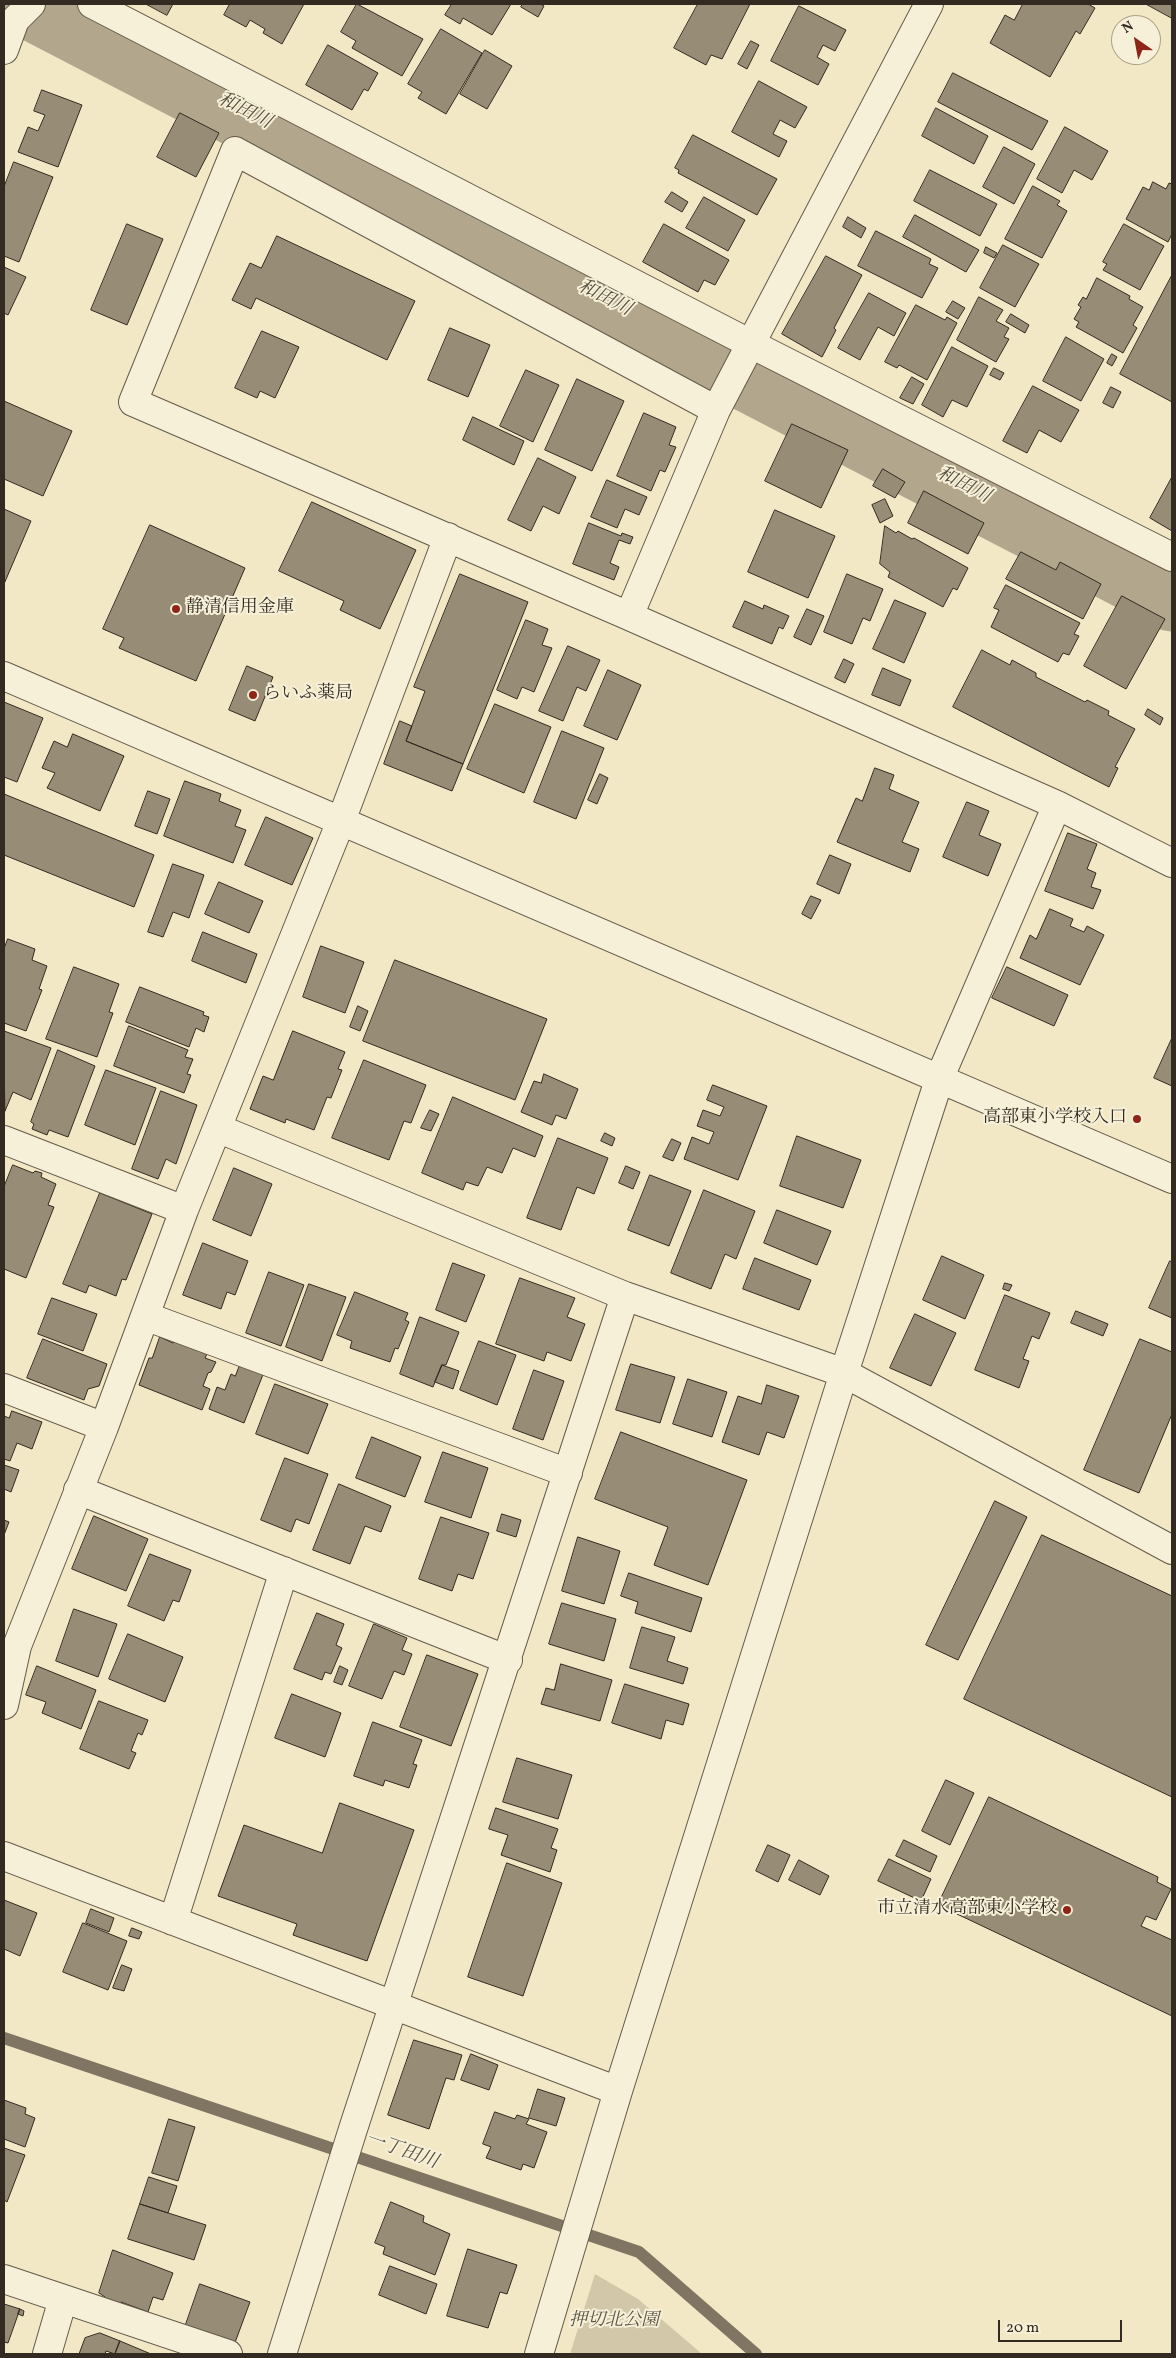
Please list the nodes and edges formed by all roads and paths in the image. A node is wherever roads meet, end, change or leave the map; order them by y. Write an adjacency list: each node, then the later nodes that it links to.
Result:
1 (92, 4): 5 (street)
2 (929, 4): 5 (street)
3 (23, 12): 4 (street)
4 (4, 50)
5 (751, 344): 6 (street); 8 (street)
6 (716, 410): 7 (street); 9 (street)
7 (448, 537): 9 (street); 12 (street)
8 (1172, 557)
9 (629, 616): 11 (street)
10 (4, 676): 12 (street)
11 (1057, 805): 13 (street); 14 (street)
12 (341, 821): 14 (street); 15 (street)
13 (1172, 863)
14 (940, 1078): 17 (street); 21 (street)
15 (216, 1128): 18 (street); 19 (street)
16 (4, 1140): 18 (street)
17 (1172, 1179)
18 (184, 1210): 20 (street)
19 (625, 1296): 21 (street); 24 (street)
20 (145, 1316): 23 (street); 24 (street)
21 (844, 1373): 26 (street); 34 (street)
22 (4, 1388): 23 (street)
23 (104, 1428): 25 (street)
24 (568, 1472): 29 (street)
25 (78, 1490): 27 (street); 28 (street)
26 (1172, 1550)
27 (284, 1571): 29 (street); 32 (street)
28 (10, 1643): 30 (street)
29 (508, 1660): 33 (street)
30 (4, 1705)
31 (4, 1856): 32 (street)
32 (173, 1921): 33 (street)
33 (394, 2005): 34 (street); 39 (street)
34 (618, 2091): 40 (street)
35 (4, 2279): 36 (street)
36 (63, 2299): 37 (street); 38 (street)
37 (47, 2354)
38 (228, 2354)
39 (282, 2354)
40 (538, 2354)

